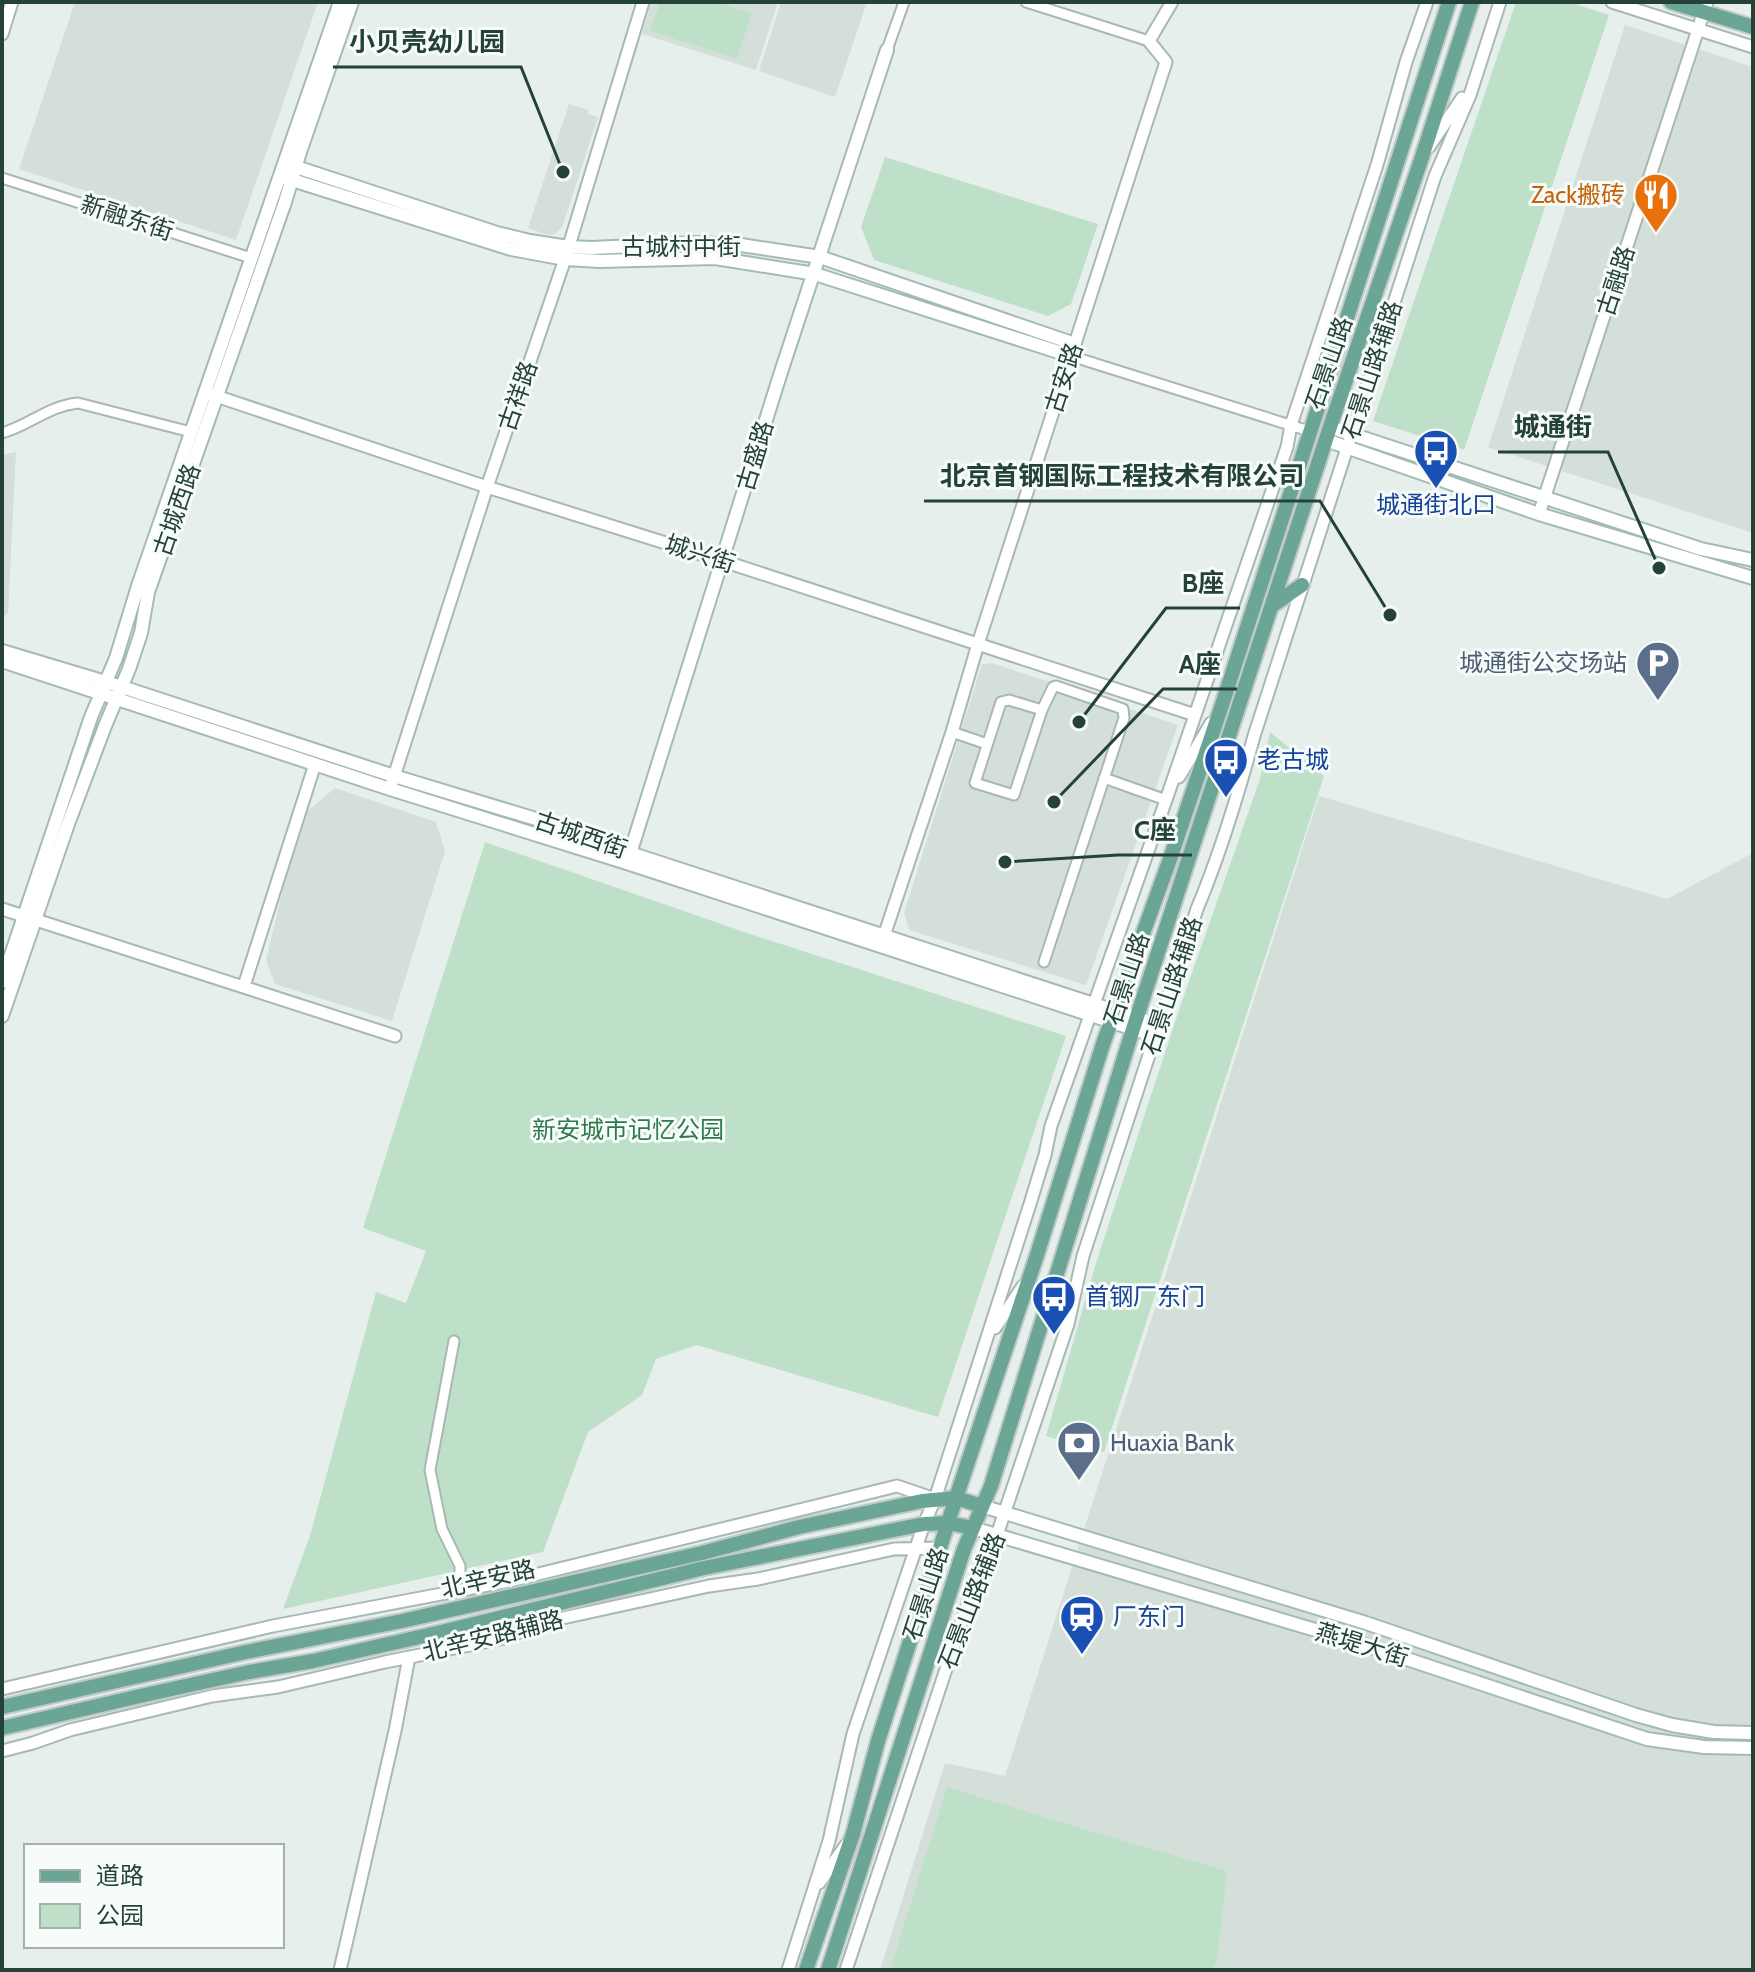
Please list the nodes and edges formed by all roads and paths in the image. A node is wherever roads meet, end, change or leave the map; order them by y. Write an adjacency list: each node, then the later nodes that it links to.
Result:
1 (12, 2): 17 (street)
2 (340, 2): 23 (main road, 古城西路)
3 (352, 2): 23 (main road, 古城西路)
4 (643, 2): 25 (street, 古祥路)
5 (904, 2): 20 (street)
6 (1026, 2): 18 (street)
7 (1172, 2): 18 (street)
8 (1427, 2): 31 (street)
9 (1449, 2): 32 (main road, 石景山路)
10 (1472, 2): 22 (main road, 石景山路)
11 (1500, 2): 21 (street, 石景山路辅路)
12 (1612, 2): 16 (street)
13 (1671, 2): 14 (main road)
14 (1705, 7): 15 (main road); 16 (street, 古融路)
15 (1753, 27)
16 (1698, 30): 19 (street); 38 (street, 古融路)
17 (2, 34)
18 (1149, 41): 29 (street, 古安路)
19 (1753, 47)
20 (887, 50): 26 (main road, 古盛路)
21 (1478, 69): 22 (street); 36 (street, 石景山路辅路)
22 (1422, 157): 35 (main road, 石景山路)
23 (288, 171): 25 (main road, 古城村中街); 27 (main road, 古城西路); 30 (main road, 古城西路)
24 (2, 178): 27 (street, 新融东街)
25 (567, 253): 26 (main road, 古城村中街); 28 (main road, 古城村中街); 37 (street, 古祥路)
26 (820, 257): 28 (main road, 古盛路); 29 (main road, 古城村中街)
27 (251, 258): 30 (main road, 古城西路)
28 (815, 274): 29 (main road, 古城村中街); 41 (main road, 古盛路)
29 (1073, 350): 31 (street); 45 (street, 古安路)
30 (211, 394): 33 (main road, 古城西路); 37 (street, 城兴街); 49 (main road, 古城西路)
31 (1291, 425): 32 (street); 52 (street)
32 (1309, 431): 50 (main road, 石景山路)
33 (191, 432): 34 (street); 48 (main road, 古城西路)
34 (2, 433)
35 (1328, 434): 36 (main road); 44 (main road, 石景山路)
36 (1348, 440): 38 (main road); 39 (main road); 43 (street, 石景山路辅路)
37 (487, 487): 41 (street, 城兴街); 57 (street, 古祥路)
38 (1545, 497): 39 (street, 古融路); 40 (main road)
39 (1539, 514): 42 (main road)
40 (1753, 560)
41 (723, 561): 45 (street, 城兴街); 59 (main road, 古盛路)
42 (1753, 578)
43 (1302, 585): 44 (main road); 70 (street, 石景山路辅路)
44 (1272, 605): 69 (main road, 石景山路)
45 (978, 644): 52 (street, 城兴街); 53 (street, 古安路)
46 (2, 651): 48 (main road, 古城西街)
47 (2, 661): 48 (main road, 古城西街)
48 (103, 688): 49 (main road, 古城西街); 61 (main road, 古城西路)
49 (119, 693): 55 (main road, 古城西街); 57 (main road, 古城西街); 61 (main road, 古城西路)
50 (1222, 705): 58 (street); 68 (main road, 石景山路)
51 (1042, 710): 54 (street); 54 (street); 56 (street)
52 (1195, 715): 58 (street)
53 (952, 732): 54 (street); 62 (street, 古安路)
54 (987, 744)
55 (315, 764): 57 (main road, 古城西街); 65 (street)
56 (1104, 778): 58 (street); 63 (street)
57 (392, 782): 59 (main road, 古城西街)
58 (1166, 800): 66 (street)
59 (628, 858): 62 (main road, 古城西街)
60 (2, 909): 61 (street)
61 (30, 918): 64 (main road, 古城西路); 65 (street); 67 (main road, 古城西路)
62 (883, 941): 66 (main road, 古城西街)
63 (1044, 962)
64 (2, 982)
65 (244, 986): 71 (street)
66 (1092, 1010): 68 (main road, 古城西街); 73 (street)
67 (2, 1016)
68 (1113, 1017): 69 (main road, 古城西街); 72 (main road, 石景山路)
69 (1135, 1024): 70 (main road, 古城西街); 77 (main road, 石景山路)
70 (1156, 1031): 78 (street, 石景山路辅路)
71 (395, 1036)
72 (1030, 1275): 73 (street); 75 (main road, 石景山路)
73 (988, 1338): 76 (street)
74 (454, 1341): 88 (street)
75 (956, 1498): 76 (main road, 北辛安路); 77 (main road, 北辛安路); 79 (main road, 石景山路)
76 (935, 1499): 80 (street); 85 (street, 北辛安路辅路); 87 (main road, 北辛安路)
77 (982, 1506): 78 (main road, 燕堤大街); 81 (main road, 石景山路)
78 (1004, 1513): 82 (street, 石景山路辅路); 100 (main road, 燕堤大街)
79 (948, 1523): 80 (main road, 北辛安路); 81 (main road, 北辛安路); 84 (main road, 石景山路)
80 (924, 1524): 83 (street); 86 (main road, 北辛安路)
81 (973, 1528): 82 (main road, 燕堤大街); 108 (main road, 石景山路)
82 (997, 1535): 101 (main road, 燕堤大街); 109 (street, 石景山路辅路)
83 (916, 1548): 84 (street, 北辛安路辅路); 89 (street, 北辛安路辅路); 104 (street)
84 (940, 1548): 103 (main road, 石景山路)
85 (510, 1581): 87 (street); 88 (street, 北辛安路辅路)
86 (619, 1588): 89 (street); 96 (main road, 北辛安路)
87 (542, 1589): 92 (main road, 北辛安路)
88 (456, 1591): 91 (street, 北辛安路辅路)
89 (673, 1594): 90 (street, 北辛安路辅路)
90 (409, 1657): 97 (street, 北辛安路辅路); 105 (street)
91 (144, 1658): 92 (street); 93 (street, 北辛安路辅路)
92 (145, 1675): 94 (main road, 北辛安路)
93 (40, 1680): 94 (street); 95 (street, 北辛安路辅路)
94 (95, 1686): 98 (main road, 北辛安路)
95 (2, 1689)
96 (140, 1696): 97 (street); 99 (main road, 北辛安路)
97 (212, 1696): 102 (street, 北辛安路辅路)
98 (2, 1707)
99 (2, 1728)
100 (1753, 1733)
101 (1753, 1748)
102 (2, 1751)
103 (853, 1834): 104 (street); 107 (main road, 石景山路)
104 (814, 1890): 106 (street)
105 (340, 1970)
106 (788, 1970)
107 (806, 1970)
108 (828, 1970)
109 (846, 1970)

